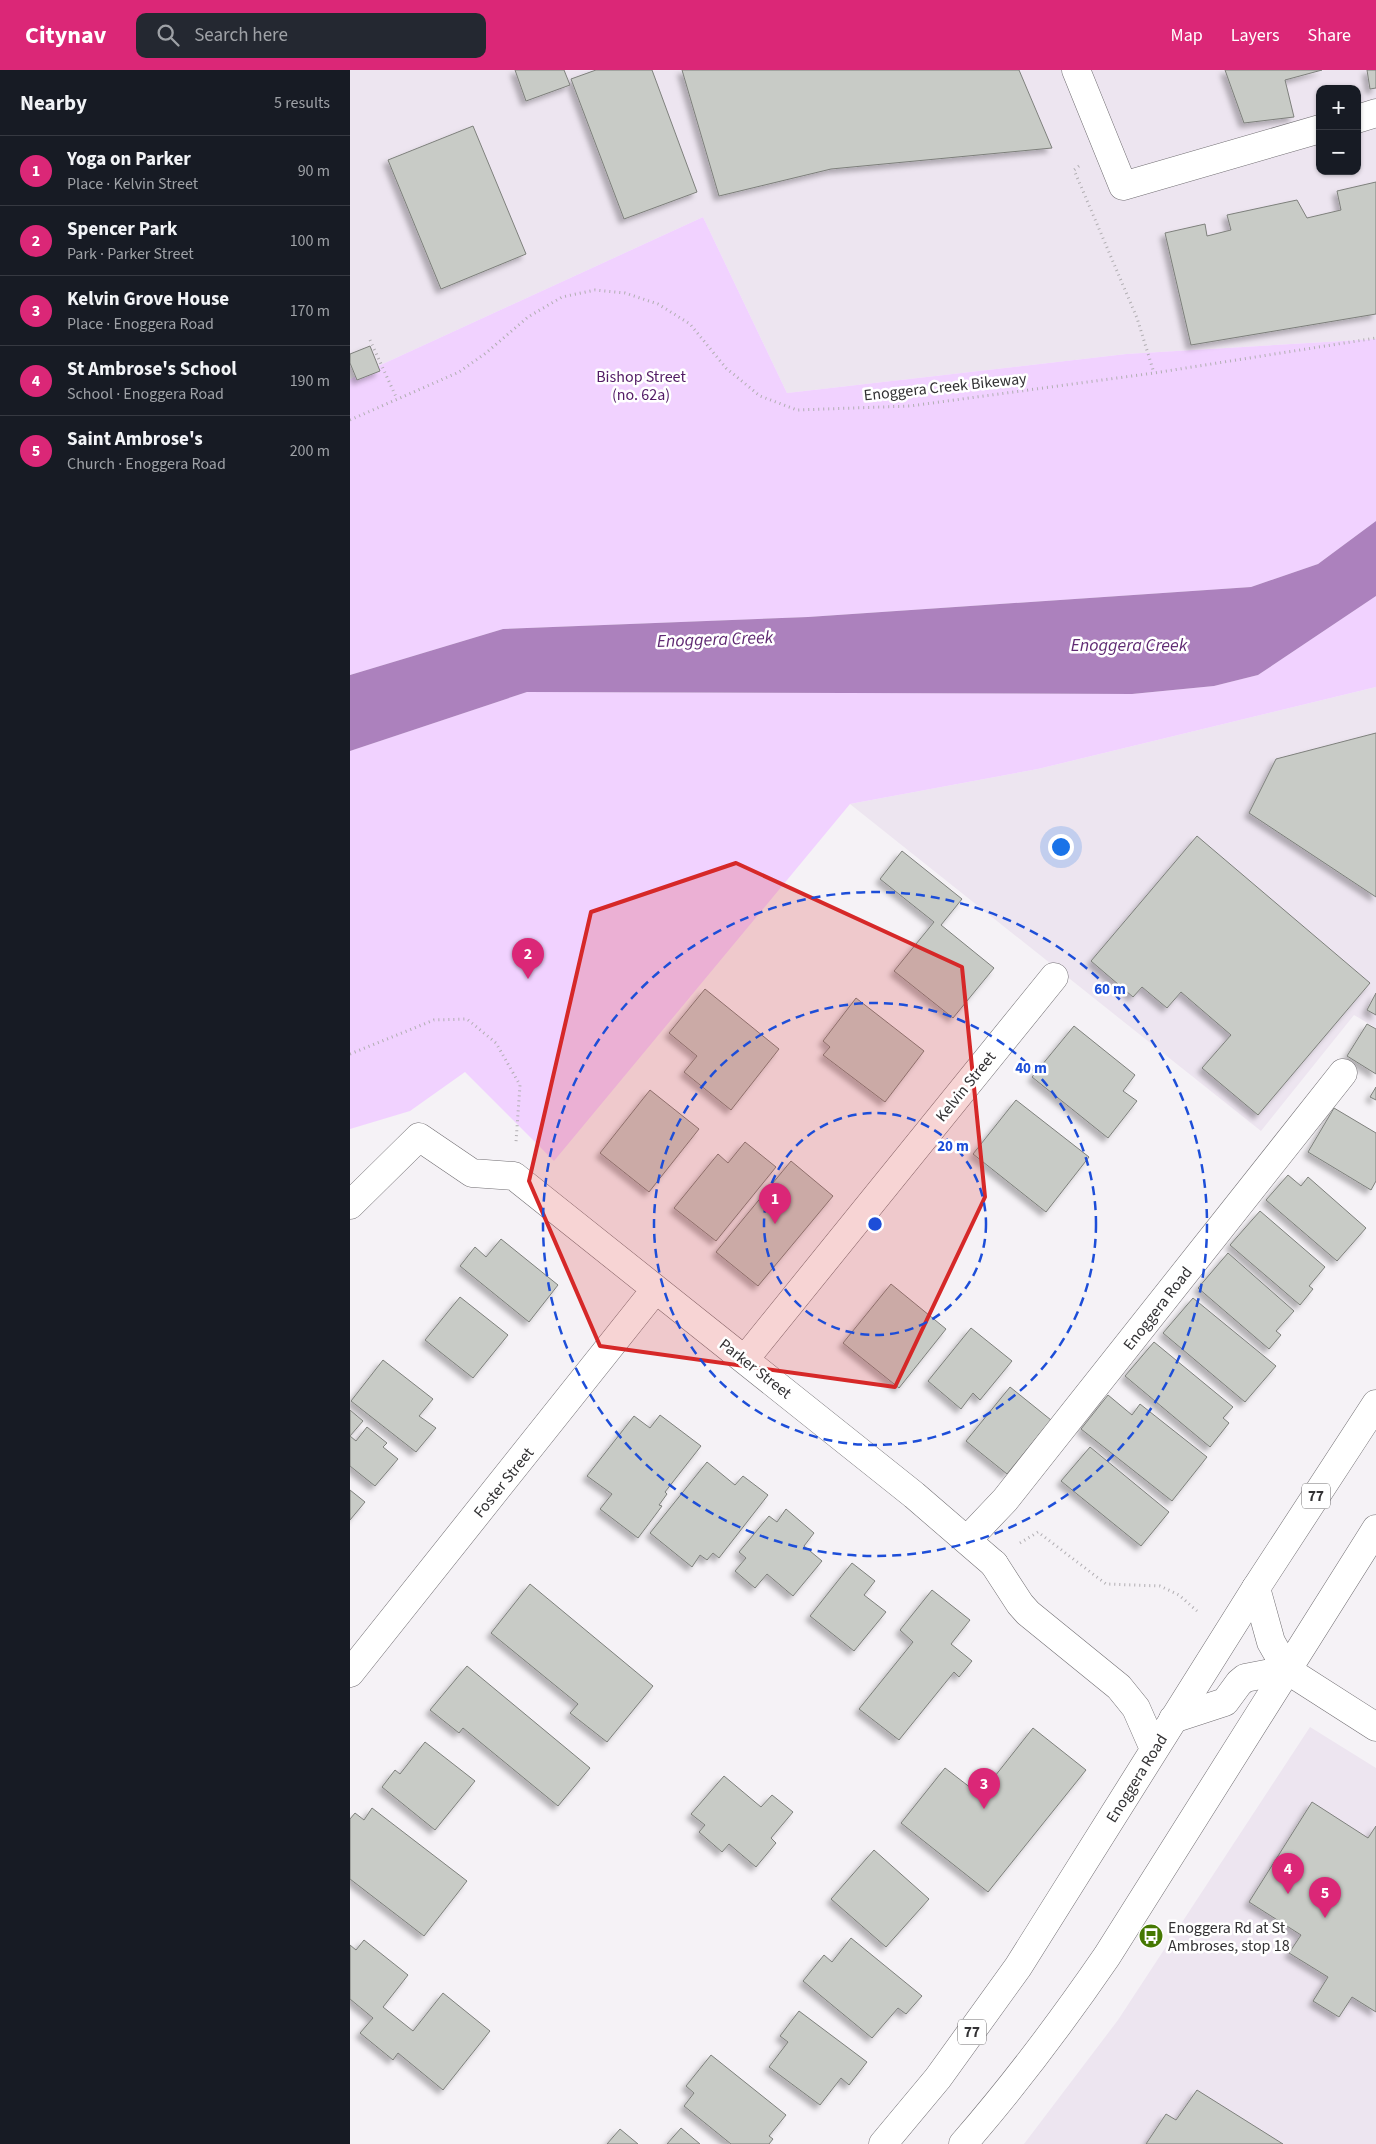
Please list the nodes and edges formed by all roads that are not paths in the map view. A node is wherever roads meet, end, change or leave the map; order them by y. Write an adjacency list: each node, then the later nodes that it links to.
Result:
1 (1076, 70): 4 (street)
2 (1376, 113): 3 (street)
3 (1361, 118)
4 (1317, 130)
5 (1054, 977): 9 (street, Kelvin Street)
6 (1343, 1073): 12 (street, Enoggera Road)
7 (350, 1205): 8 (street, Parker Street)
8 (656, 1290): 9 (street, Parker Street); 15 (street, Foster Street)
9 (745, 1359): 12 (street, Parker Street)
10 (1376, 1404): 13 (street, Enoggera Road / 77)
11 (1376, 1529): 14 (street)
12 (968, 1539): 18 (street, Parker Street)
13 (1256, 1588): 14 (street); 16 (street, Enoggera Road / 77)
14 (1287, 1670): 16 (street); 17 (street); 20 (street)
15 (350, 1673)
16 (1173, 1719): 18 (street, Enoggera Road / 77)
17 (1376, 1727)
18 (1154, 1750): 19 (street, Enoggera Road / 77)
19 (883, 2144)
20 (963, 2144)

